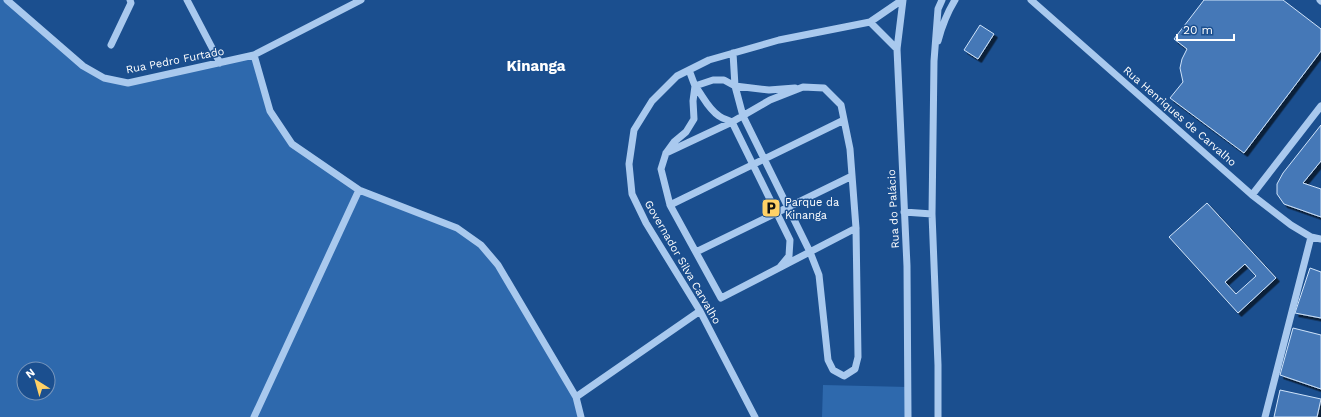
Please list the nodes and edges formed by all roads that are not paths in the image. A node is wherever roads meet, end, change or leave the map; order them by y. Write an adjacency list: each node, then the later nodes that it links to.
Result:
1 (8, 0): 15 (street, Rua Pedro Furtado)
2 (130, 0): 10 (street)
3 (187, 0): 15 (street)
4 (361, 0): 13 (street, Rua Pedro Furtado)
5 (903, 0): 9 (street, Governador Silva Carvalho); 11 (street, Rua do Palácio)
6 (942, 0): 14 (street)
7 (955, 0): 14 (street)
8 (1031, 0): 29 (street, Rua Henriques de Carvalho)
9 (870, 22): 11 (street); 12 (street, Governador Silva Carvalho)
10 (111, 45)
11 (897, 49): 33 (street, Rua do Palácio)
12 (733, 53): 16 (street, Governador Silva Carvalho); 18 (street)
13 (254, 55): 15 (street, Rua Pedro Furtado); 28 (street)
14 (934, 61): 34 (street)
15 (220, 63)
16 (689, 70): 17 (street); 41 (street, Governador Silva Carvalho)
17 (695, 86): 18 (street); 23 (street); 24 (street)
18 (735, 86): 19 (street); 21 (street)
19 (803, 87): 21 (street); 22 (street)
20 (1321, 106): 29 (street)
21 (743, 116): 23 (street); 25 (street)
22 (844, 120): 25 (street); 27 (street)
23 (732, 122): 24 (street); 26 (street)
24 (666, 153): 30 (street)
25 (764, 158): 26 (street); 31 (street)
26 (753, 164): 30 (street); 32 (street)
27 (852, 176): 31 (street); 35 (street)
28 (359, 190): 42 (street); 43 (street)
29 (1252, 195): 36 (street, Rua Henriques de Carvalho)
30 (670, 206): 38 (street)
31 (788, 207): 32 (street); 39 (street)
32 (777, 212): 38 (street); 40 (street)
33 (904, 212): 34 (street); 46 (street, Rua do Palácio)
34 (932, 214): 47 (street)
35 (856, 228): 39 (street); 39 (street)
36 (1311, 237): 37 (street, Rua Henriques de Carvalho); 48 (street)
37 (1321, 240)
38 (696, 252): 40 (street)
39 (810, 252): 40 (street)
40 (778, 269)
41 (700, 311): 42 (street); 45 (street, Governador Silva Carvalho)
42 (576, 397): 44 (street)
43 (254, 417)
44 (582, 417)
45 (755, 417)
46 (908, 417)
47 (938, 417)
48 (1265, 417)

